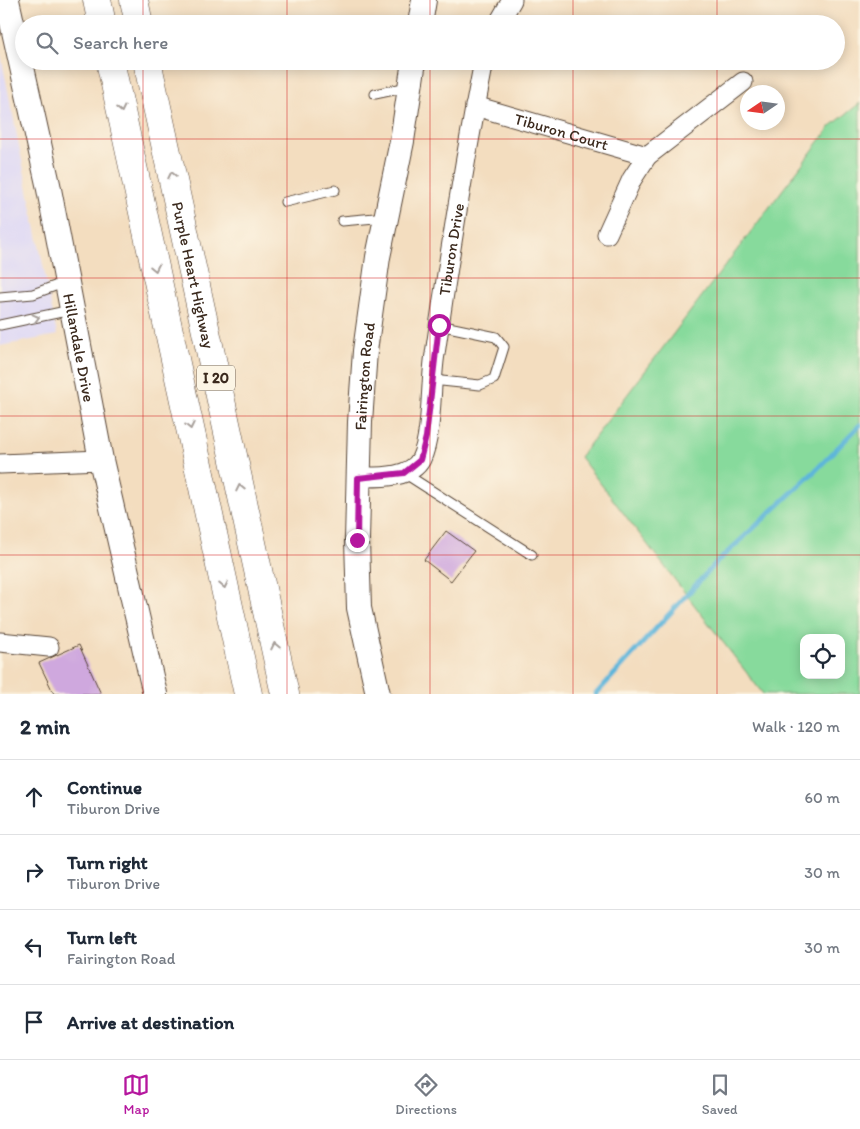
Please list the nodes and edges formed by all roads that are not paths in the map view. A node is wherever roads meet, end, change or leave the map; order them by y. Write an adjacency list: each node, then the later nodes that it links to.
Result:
1 (7, 0): 10 (street, Hillandale Drive)
2 (97, 0): 6 (highway)
3 (134, 0): 7 (highway)
4 (424, 0): 8 (street)
5 (512, 0): 9 (street)
6 (100, 15)
7 (137, 15)
8 (422, 15)
9 (503, 15)
10 (15, 36)
11 (23, 70): 26 (street, Hillandale Drive)
12 (112, 70): 40 (highway, I 20, one-way to 40)
13 (149, 70): 41 (highway, Purple Heart Highway / I 20, one-way to 13)
14 (413, 70): 17 (street, Fairington Road)
15 (482, 70): 19 (street, Tiburon Drive)
16 (743, 82): 20 (street)
17 (410, 86): 18 (lane); 23 (street, Fairington Road)
18 (376, 94)
19 (475, 106): 20 (street, Tiburon Court); 30 (street, Tiburon Drive)
20 (647, 156): 25 (street)
21 (335, 190): 22 (lane)
22 (285, 202)
23 (386, 217): 24 (lane); 35 (street, Fairington Road)
24 (342, 221)
25 (607, 234)
26 (66, 281): 27 (lane); 28 (street, Hillandale Drive)
27 (0, 297)
28 (72, 310): 29 (lane, one-way to 28); 32 (street, Hillandale Drive)
29 (0, 325)
30 (439, 325): 31 (street, Tiburon Drive); 31 (lane)
31 (432, 380): 34 (street, Tiburon Drive)
32 (101, 460): 33 (street); 39 (street, Hillandale Drive)
33 (0, 464)
34 (404, 473): 35 (street); 36 (lane)
35 (358, 478): 42 (street, Fairington Road)
36 (532, 555)
37 (0, 642): 38 (street)
38 (49, 647)
39 (154, 694)
40 (248, 694)
41 (285, 694)
42 (378, 694)

